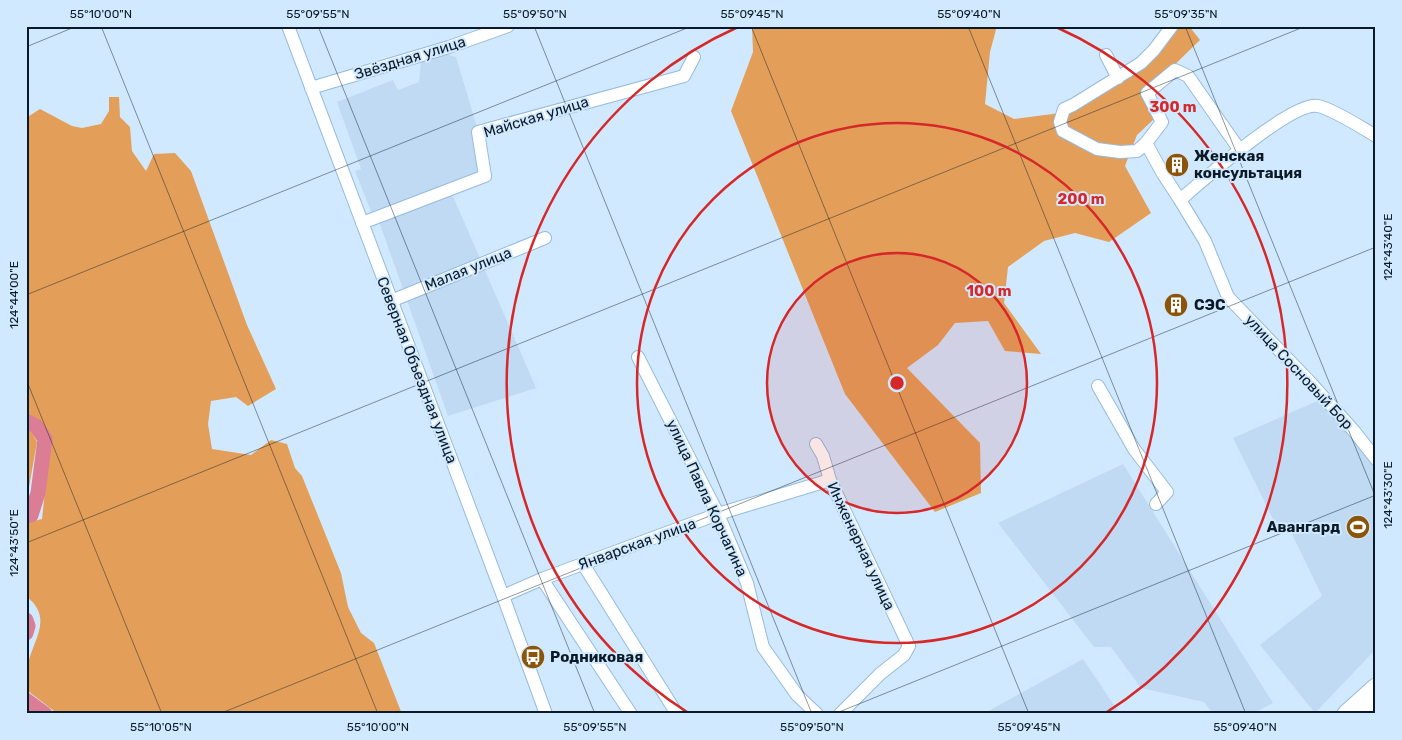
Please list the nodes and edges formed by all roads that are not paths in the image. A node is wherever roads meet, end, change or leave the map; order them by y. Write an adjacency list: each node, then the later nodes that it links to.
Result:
1 (288, 26): 7 (street, Северная Объездная улица)
2 (508, 26): 7 (street, Звёздная улица)
3 (1172, 26): 6 (street)
4 (1106, 55): 6 (street)
5 (694, 57): 12 (street, Майская улица)
6 (1118, 78): 9 (street)
7 (311, 88): 12 (street, Северная Объездная улица)
8 (1376, 136): 10 (street)
9 (1146, 143): 10 (street); 11 (street, улица Сосновый Бор)
10 (1239, 149): 11 (street)
11 (1180, 200): 18 (street, улица Сосновый Бор)
12 (362, 223): 14 (street, Северная Объездная улица)
13 (545, 238): 14 (street, Малая улица)
14 (392, 301): 24 (street, Северная Объездная улица)
15 (638, 357): 21 (street, улица Павла Корчагина)
16 (1098, 386): 20 (street)
17 (816, 444): 19 (street, Инженерная улица)
18 (1376, 459)
19 (830, 480): 21 (street, Январская улица); 31 (street, Инженерная улица)
20 (1156, 504)
21 (718, 514): 22 (street, Январская улица); 30 (street, улица Павла Корчагина)
22 (583, 564): 23 (street, Январская улица); 29 (street)
23 (542, 579): 24 (street, Январская улица); 28 (street)
24 (503, 596): 27 (street, Северная Объездная улица)
25 (1376, 688): 32 (highway)
26 (1376, 705): 33 (highway)
27 (546, 714)
28 (631, 714)
29 (677, 714)
30 (817, 714)
31 (840, 714)
32 (1347, 714)
33 (1367, 714)

